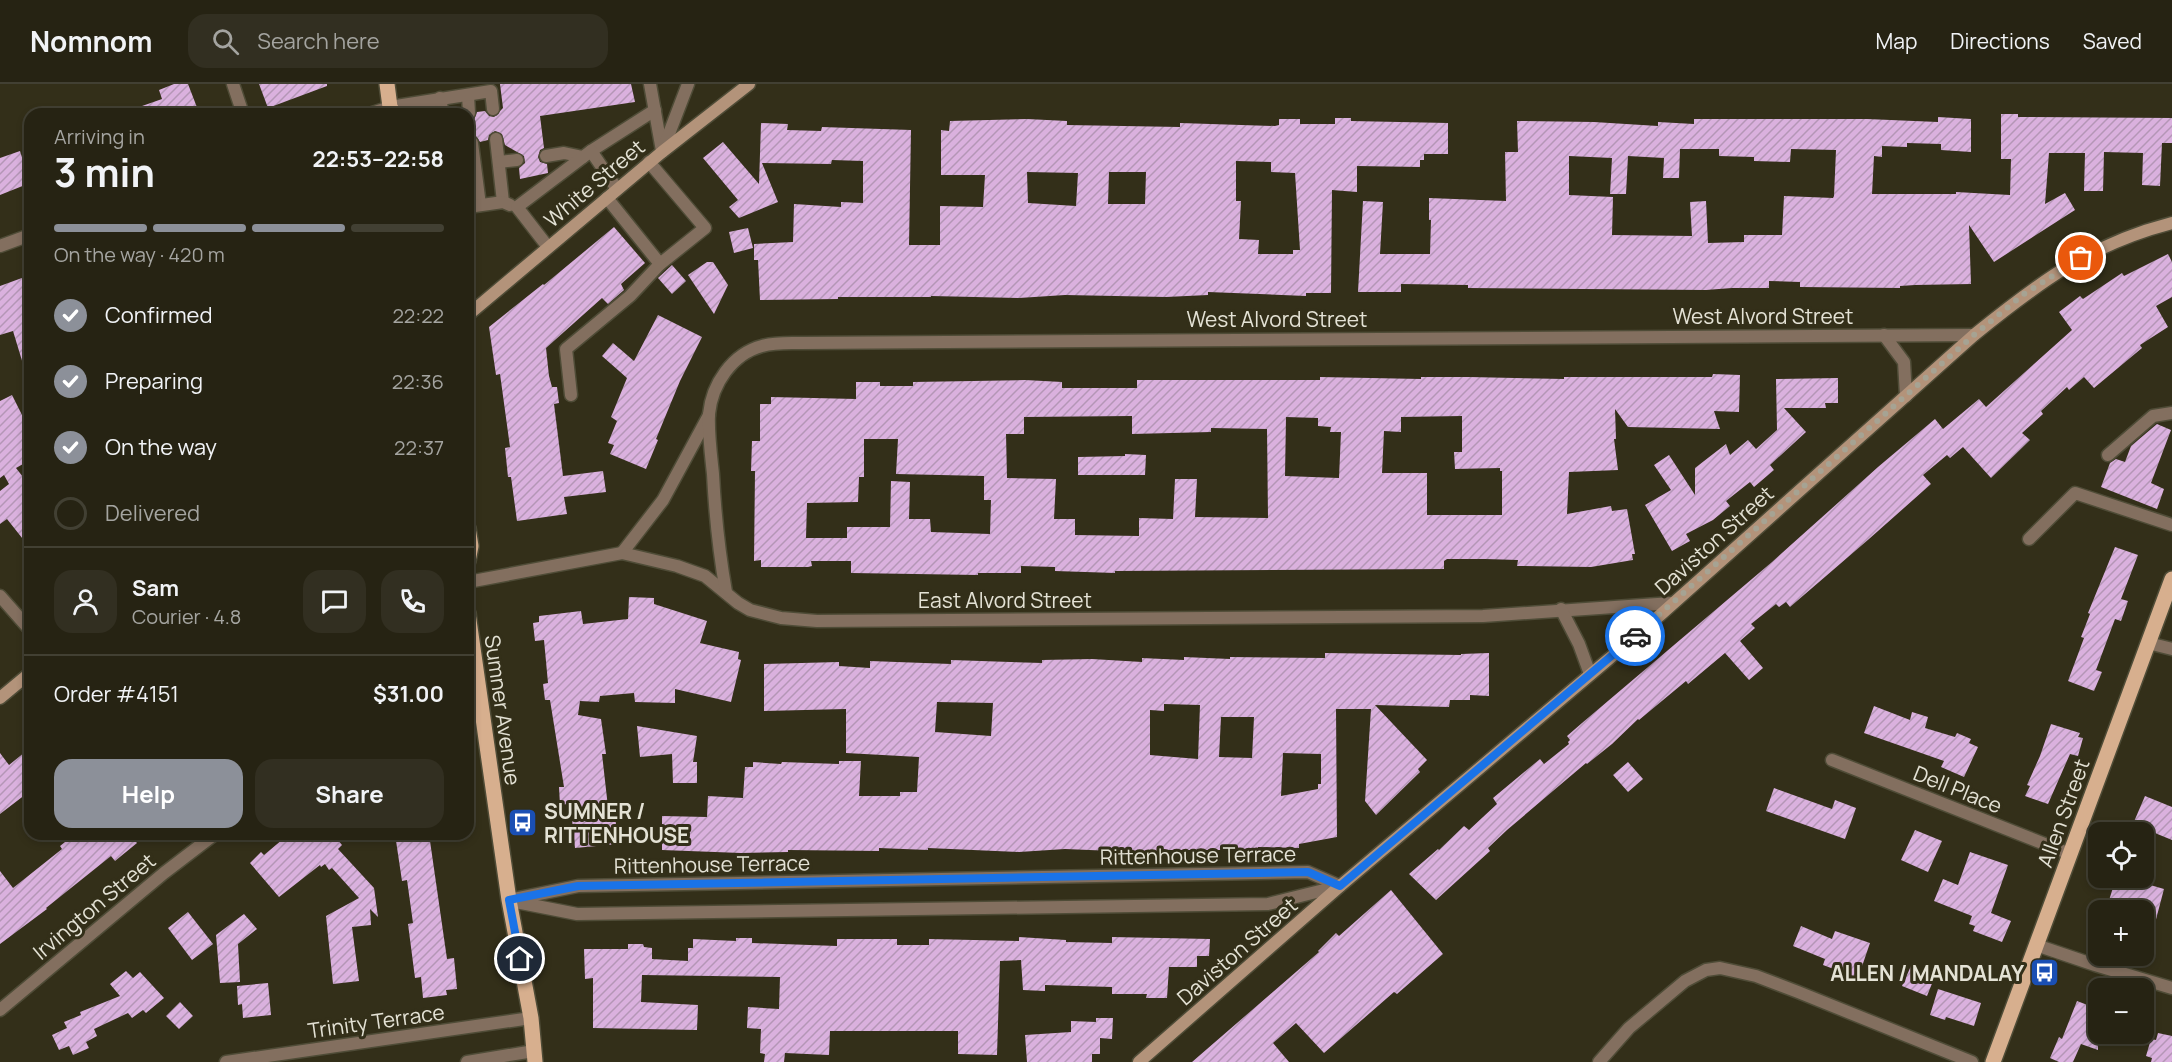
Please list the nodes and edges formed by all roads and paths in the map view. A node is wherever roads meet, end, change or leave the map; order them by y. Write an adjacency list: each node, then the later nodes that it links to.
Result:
1 (233, 84): 8 (street)
2 (387, 84): 9 (main road)
3 (650, 84): 14 (street)
4 (688, 84): 16 (street)
5 (749, 84): 16 (main road, White Street)
6 (468, 95): 7 (street); 12 (street); 13 (street)
7 (440, 98): 10 (street); 11 (street)
8 (241, 108)
9 (390, 108)
10 (405, 108)
11 (441, 108)
12 (469, 108)
13 (493, 109)
14 (655, 110): 16 (street); 17 (street)
15 (496, 139): 20 (street)
16 (662, 152): 21 (main road, White Street)
17 (587, 154): 18 (street); 22 (street); 26 (street)
18 (546, 156)
19 (517, 160): 20 (street)
20 (499, 162): 24 (street)
21 (649, 162): 22 (main road, White Street); 31 (street)
22 (617, 189): 23 (main road, White Street)
23 (607, 198): 30 (main road, White Street); 31 (street)
24 (503, 202): 25 (street); 26 (street)
25 (474, 206)
26 (517, 207): 30 (street)
27 (2172, 223): 34 (main road, Daviston Street)
28 (24, 237): 29 (street)
29 (0, 246)
30 (548, 248): 32 (main road, White Street)
31 (660, 264): 35 (street)
32 (474, 310)
33 (1884, 335): 34 (street, West Alvord Street); 36 (street); 38 (street, West Alvord Street)
34 (1974, 335): 36 (main road, Daviston Street)
35 (570, 395)
36 (1906, 396): 47 (main road, Daviston Street)
37 (2172, 413): 39 (street)
38 (709, 414): 42 (street, West Alvord Street); 45 (street, West Alvord Street)
39 (2108, 455)
40 (2172, 525): 41 (street)
41 (2029, 539)
42 (622, 552): 44 (street, East Alvord Street); 45 (street, East Alvord Street)
43 (2172, 579): 50 (main road, Allen Street)
44 (474, 581)
45 (726, 592): 48 (street, East Alvord Street)
46 (0, 596): 49 (street)
47 (1672, 603): 48 (street, East Alvord Street); 53 (main road, Daviston Street)
48 (1561, 609): 53 (street)
49 (24, 623)
50 (2148, 643): 51 (street); 58 (main road, Allen Street)
51 (2172, 649)
52 (474, 667): 60 (main road, Sumner Avenue)
53 (1590, 674): 59 (main road, Daviston Street)
54 (24, 678): 55 (main road)
55 (0, 698)
56 (1832, 760): 58 (street, Dell Place)
57 (207, 840): 63 (street, Irvington Street)
58 (2070, 854): 61 (main road, Allen Street)
59 (1340, 886): 60 (street, Rittenhouse Terrace); 60 (street, Rittenhouse Terrace); 68 (main road, Daviston Street)
60 (509, 900): 64 (main road, Sumner Avenue)
61 (2036, 945): 62 (street); 71 (main road, Allen Street)
62 (2172, 988)
63 (0, 1010)
64 (531, 1018): 65 (main road, Sumner Avenue); 66 (street, Trinity Terrace)
65 (535, 1057): 67 (street)
66 (226, 1062)
67 (467, 1062)
68 (1139, 1062)
69 (1599, 1062): 70 (street)
70 (1972, 1062)
71 (1994, 1062)

